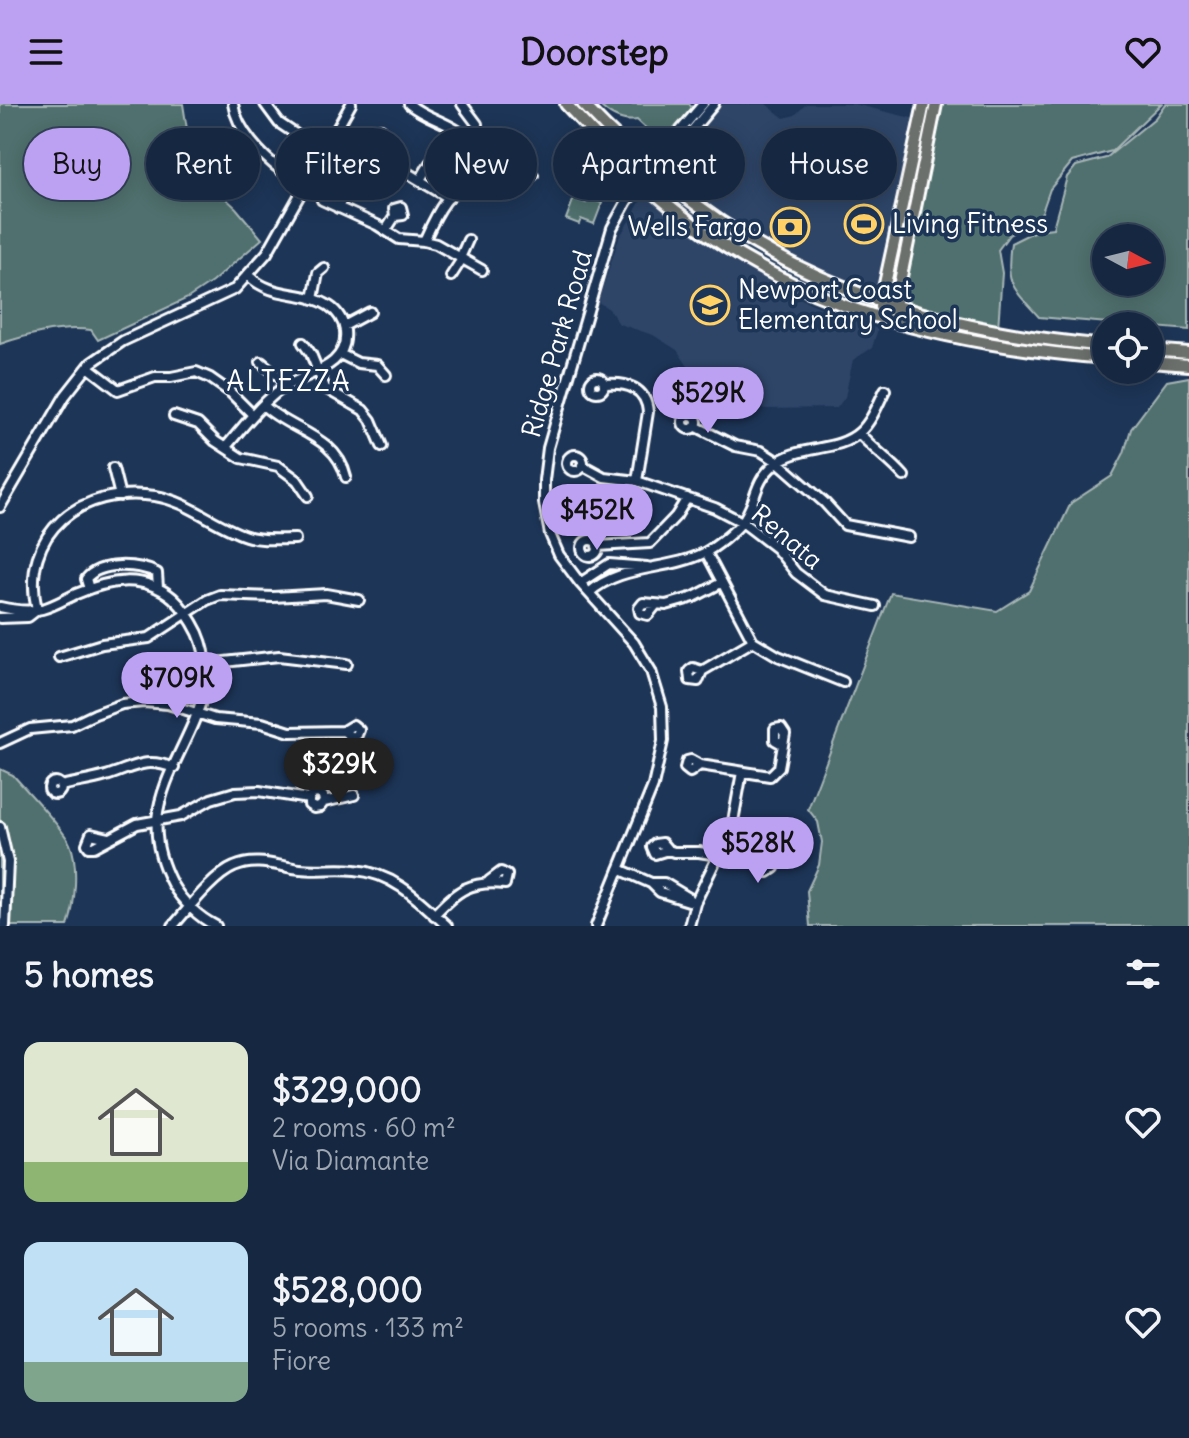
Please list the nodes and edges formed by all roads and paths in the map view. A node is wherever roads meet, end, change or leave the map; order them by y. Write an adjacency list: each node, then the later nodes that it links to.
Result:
1 (233, 104): 21 (street)
2 (265, 104): 13 (street)
3 (351, 104): 14 (street)
4 (409, 104): 15 (street)
5 (566, 104): 17 (main road)
6 (583, 104): 18 (main road)
7 (703, 104): 19 (street, Ridge Park Road)
8 (714, 104): 20 (street, Ridge Park Road)
9 (924, 104): 44 (main road)
10 (936, 104): 45 (main road)
11 (465, 107): 12 (street); 16 (street)
12 (477, 124)
13 (286, 128)
14 (338, 128)
15 (453, 128)
16 (456, 128)
17 (588, 128)
18 (608, 128)
19 (683, 128)
20 (694, 128)
21 (276, 167)
22 (425, 172): 24 (street)
23 (409, 174): 24 (street)
24 (420, 180): 25 (street)
25 (425, 183)
26 (297, 200): 41 (street)
27 (322, 200): 33 (street)
28 (342, 200): 33 (street)
29 (448, 200): 37 (street)
30 (629, 200): 90 (street, Ridge Park Road)
31 (663, 200): 47 (main road)
32 (693, 200): 44 (main road)
33 (338, 208): 35 (street)
34 (395, 216): 35 (street)
35 (386, 230): 37 (street)
36 (468, 240): 38 (street)
37 (424, 241): 38 (street)
38 (461, 258): 40 (street); 42 (street)
39 (324, 268): 43 (street)
40 (482, 270)
41 (249, 276): 43 (street); 59 (street)
42 (451, 276)
43 (313, 299): 49 (street)
44 (881, 303): 45 (main road); 47 (main road)
45 (895, 307): 48 (main road); 51 (main road)
46 (370, 312): 49 (street)
47 (877, 317): 48 (main road)
48 (892, 321): 55 (main road)
49 (344, 326): 54 (street)
50 (303, 343): 60 (street)
51 (1092, 344)
52 (1164, 351): 53 (main road)
53 (1189, 353)
54 (340, 354): 60 (street); 61 (street)
55 (1092, 357)
56 (261, 362): 62 (street)
57 (1164, 363): 58 (main road)
58 (1189, 365)
59 (88, 367): 66 (street); 81 (street)
60 (318, 372): 62 (street); 70 (street)
61 (386, 375)
62 (288, 384): 65 (street)
63 (605, 384): 77 (street)
64 (885, 390): 69 (street)
65 (263, 405): 66 (street); 76 (street)
66 (253, 415): 71 (street)
67 (174, 416): 71 (street)
68 (695, 426): 72 (street)
69 (859, 433): 72 (street); 75 (street)
70 (382, 446)
71 (226, 447): 79 (street)
72 (778, 462): 82 (street); 83 (street)
73 (582, 465): 77 (street, Renata)
74 (113, 468): 78 (street)
75 (904, 476)
76 (346, 477)
77 (637, 481): 80 (street, Renata)
78 (120, 496): 84 (street); 99 (street)
79 (308, 496)
80 (687, 498): 82 (street, Renata); 85 (street)
81 (0, 507)
82 (742, 522): 86 (street); 97 (street, Renata)
83 (909, 537)
84 (295, 539)
85 (597, 546)
86 (706, 552): 88 (street); 91 (street)
87 (609, 564): 88 (street); 89 (street); 90 (street)
88 (652, 568): 89 (street)
89 (615, 578): 94 (street)
90 (580, 583): 94 (street, Ridge Park Road)
91 (721, 583): 96 (street); 104 (street)
92 (158, 588): 93 (street); 93 (street); 100 (street)
93 (89, 589): 99 (street)
94 (589, 593): 125 (street, Ridge Park Road)
95 (359, 600): 100 (street)
96 (656, 605)
97 (875, 606)
98 (0, 607): 99 (street)
99 (37, 610): 102 (street)
100 (186, 613): 105 (street); 106 (street)
101 (0, 618): 102 (street)
102 (14, 619): 103 (street)
103 (0, 624)
104 (753, 641): 108 (street); 109 (street)
105 (59, 657)
106 (206, 664): 107 (street); 110 (street)
107 (347, 664)
108 (702, 671)
109 (843, 682)
110 (197, 715): 111 (street); 112 (street); 115 (street)
111 (343, 731)
112 (0, 743)
113 (782, 744): 116 (street)
114 (700, 765): 116 (street)
115 (174, 768): 117 (street); 119 (street)
116 (742, 772): 123 (street)
117 (61, 786)
118 (354, 795): 119 (street)
119 (157, 820): 121 (street); 128 (street)
120 (0, 827): 130 (street)
121 (109, 838)
122 (668, 850): 123 (street)
123 (718, 855): 124 (street); 127 (street)
124 (761, 862)
125 (619, 869): 127 (street); 134 (street, Ridge Park Road)
126 (489, 881): 129 (street)
127 (695, 903): 135 (street)
128 (191, 907): 129 (street); 131 (street); 132 (street)
129 (434, 915): 133 (street)
130 (5, 926)
131 (173, 926)
132 (216, 926)
133 (447, 926)
134 (596, 926)
135 (689, 926)

